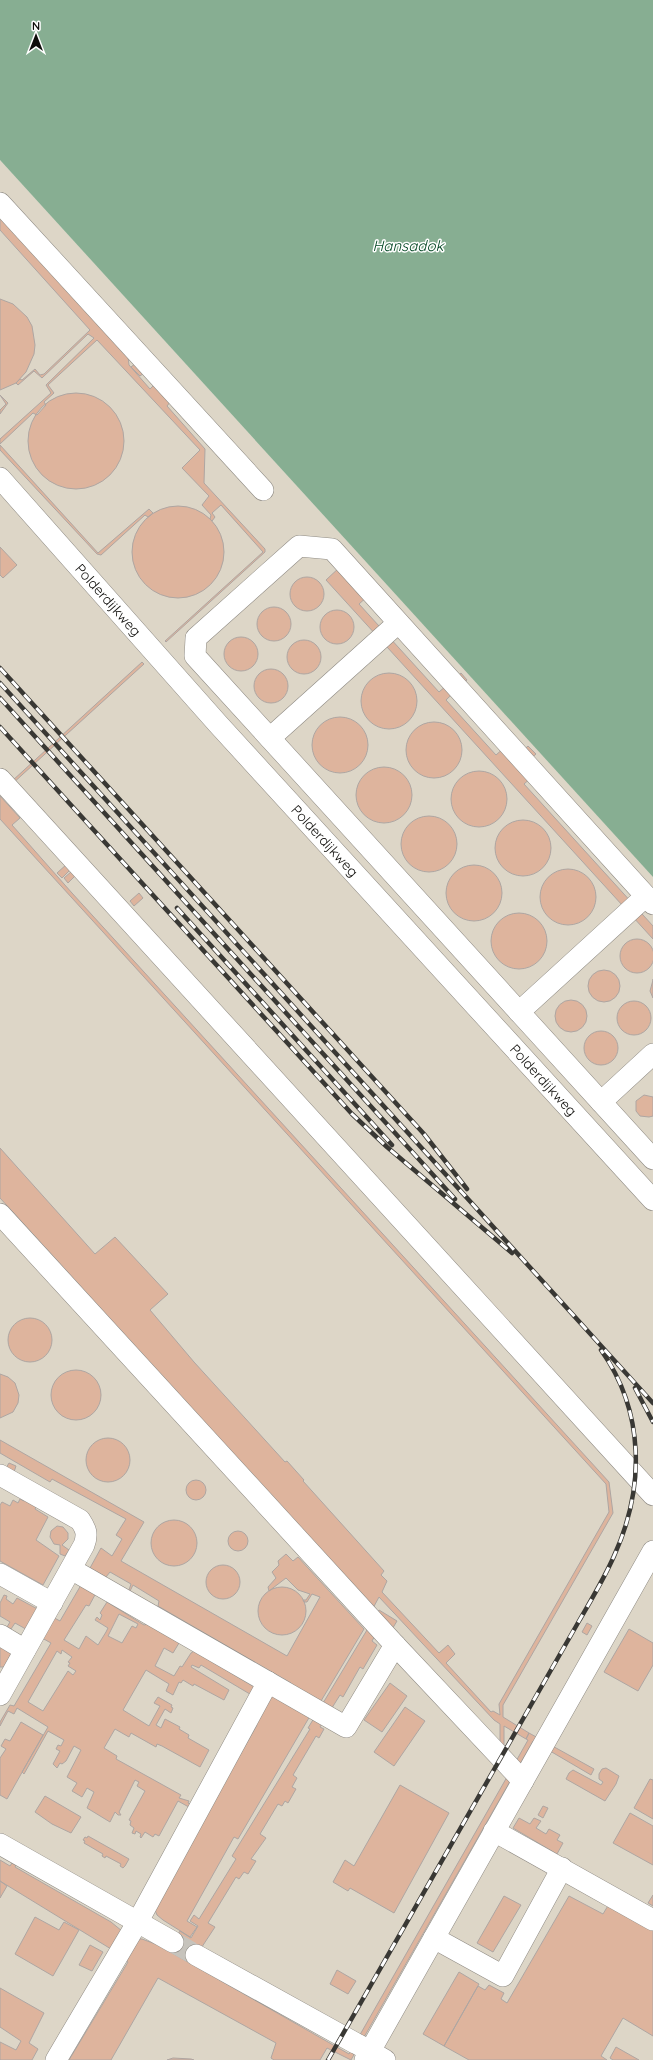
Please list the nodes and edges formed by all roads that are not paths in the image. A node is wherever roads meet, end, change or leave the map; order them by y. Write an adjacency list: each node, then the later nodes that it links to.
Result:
1 (0, 203): 3 (street)
2 (0, 478): 12 (street, Polderdijkweg)
3 (263, 490)
4 (398, 623): 5 (street); 5 (street); 7 (street)
5 (270, 738): 8 (street)
6 (0, 779): 15 (street)
7 (650, 900): 8 (street)
8 (519, 1012): 10 (street)
9 (653, 1054): 10 (street)
10 (601, 1102): 11 (street)
11 (653, 1159)
12 (653, 1200)
13 (0, 1214): 21 (street)
14 (0, 1475): 17 (street)
15 (653, 1495)
16 (653, 1551): 25 (street)
17 (71, 1568): 19 (street); 23 (street)
18 (0, 1574): 19 (street)
19 (52, 1603): 22 (street)
20 (0, 1635): 22 (street)
21 (395, 1645): 23 (street); 25 (street)
22 (25, 1650): 24 (street)
23 (268, 1682): 30 (street)
24 (0, 1695)
25 (523, 1781): 26 (street)
26 (494, 1831): 28 (street); 31 (street)
27 (0, 1844): 30 (street)
28 (562, 1868): 29 (street); 31 (street)
29 (653, 1920)
30 (137, 1923): 32 (street); 35 (street)
31 (434, 1938): 34 (street)
32 (173, 1942)
33 (196, 1955): 34 (street)
34 (367, 2052)
35 (56, 2060)

